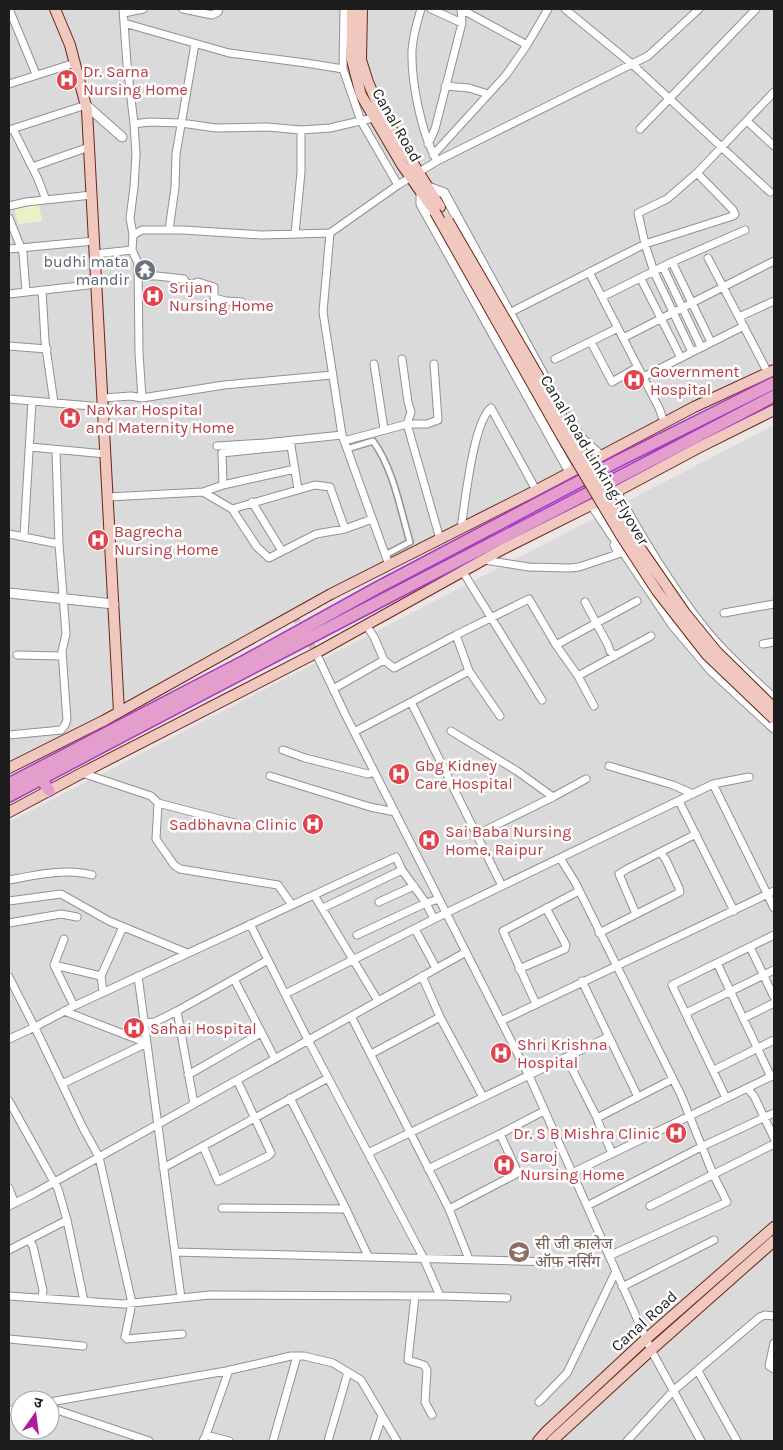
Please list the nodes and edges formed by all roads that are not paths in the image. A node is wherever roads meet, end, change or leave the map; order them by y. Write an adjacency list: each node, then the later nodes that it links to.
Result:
1 (9, 9): 24 (street)
2 (55, 9): 21 (main road)
3 (143, 9): 16 (street)
4 (182, 9): 5 (street)
5 (219, 9)
6 (344, 9): 23 (street)
7 (352, 9): 31 (main road, Canal Road)
8 (362, 9): 47 (main road, Canal Road)
9 (421, 9): 40 (street)
10 (431, 9): 17 (street)
11 (461, 9): 17 (street); 20 (street)
12 (548, 9): 20 (street)
13 (565, 9): 22 (street)
14 (699, 9): 22 (street)
15 (756, 9): 29 (street)
16 (124, 11): 18 (street)
17 (462, 23): 26 (street)
18 (124, 24): 19 (street); 35 (street)
19 (195, 44): 23 (street); 34 (street)
20 (527, 46): 27 (street)
21 (75, 63): 24 (street); 30 (main road)
22 (632, 64): 29 (street); 44 (street)
23 (343, 69): 32 (street)
24 (36, 74): 25 (street)
25 (9, 84)
26 (445, 86): 27 (street); 40 (street)
27 (488, 94): 44 (street)
28 (773, 94): 33 (street)
29 (670, 99): 37 (street); 43 (street)
30 (86, 105): 36 (street); 39 (street); 42 (main road)
31 (373, 118): 32 (street); 47 (main road, Canal Road)
32 (360, 121): 38 (street); 48 (street)
33 (746, 121): 41 (street); 43 (street)
34 (181, 123): 35 (street); 38 (street); 56 (street)
35 (134, 124): 60 (street)
36 (11, 129): 45 (street)
37 (640, 129)
38 (301, 130): 59 (street)
39 (122, 137)
40 (428, 145): 44 (street)
41 (774, 146)
42 (89, 147): 45 (street); 51 (main road)
43 (722, 147): 46 (street); 50 (street)
44 (435, 158): 47 (street)
45 (32, 167): 52 (street)
46 (697, 173): 62 (street); 62 (street)
47 (415, 175): 48 (street); 49 (main road, Canal Road)
48 (398, 185): 58 (street)
49 (424, 190): 54 (main road, Canal Road Linking Flyover); 123 (street); 125 (street)
50 (770, 192)
51 (92, 196): 52 (street); 61 (main road)
52 (46, 200): 53 (street)
53 (9, 206)
54 (437, 210): 174 (main road, Canal Road Linking Flyover, bridge); 177 (main road, Canal Road Linking Flyover, bridge)
55 (9, 218): 63 (street)
56 (169, 230): 59 (street); 60 (street)
57 (745, 230): 69 (street)
58 (330, 233): 59 (street); 104 (street)
59 (295, 234)
60 (133, 235): 65 (street)
61 (94, 241): 63 (street); 66 (main road)
62 (645, 244): 71 (street); 72 (street)
63 (21, 248): 64 (street); 78 (street)
64 (9, 249)
65 (132, 250): 66 (street); 73 (street)
66 (95, 254): 75 (main road)
67 (708, 258): 76 (street)
68 (774, 261): 76 (street)
69 (672, 262): 70 (street); 83 (street)
70 (662, 267): 72 (street); 84 (street)
71 (589, 272): 80 (street); 85 (street)
72 (654, 272): 74 (street); 86 (street)
73 (139, 276): 82 (street); 108 (street)
74 (641, 279): 80 (street); 88 (street)
75 (97, 284): 77 (street); 111 (main road)
76 (723, 287): 83 (street); 87 (street)
77 (42, 290): 78 (street); 96 (street)
78 (26, 292): 79 (street)
79 (9, 294)
80 (602, 297): 90 (street)
81 (774, 301): 87 (street)
82 (242, 302)
83 (693, 303): 84 (street); 93 (street)
84 (683, 307): 86 (street); 95 (street)
85 (515, 310)
86 (673, 312): 88 (street); 97 (street)
87 (739, 317): 89 (street)
88 (660, 319): 91 (street); 98 (street)
89 (744, 326): 93 (street); 105 (street)
90 (618, 328): 91 (street); 92 (street)
91 (623, 338): 103 (street)
92 (591, 342): 100 (street); 103 (street)
93 (711, 342): 95 (street)
94 (9, 346): 96 (street)
95 (702, 348): 97 (street)
96 (47, 349): 112 (street)
97 (692, 352): 98 (street)
98 (681, 358): 106 (street)
99 (402, 359): 115 (street)
100 (555, 359)
101 (374, 364): 116 (street)
102 (434, 364): 115 (street)
103 (638, 366): 106 (street)
104 (332, 375): 108 (street); 117 (street)
105 (772, 375): 114 (main road); 191 (highway)
106 (643, 377): 114 (street)
107 (774, 396): 189 (highway)
108 (142, 398): 111 (street)
109 (9, 399): 110 (street)
110 (32, 401): 112 (street); 119 (street)
111 (103, 402): 112 (street); 122 (main road)
112 (54, 403)
113 (774, 410): 130 (main road)
114 (664, 422): 123 (main road)
115 (407, 424): 116 (street); 141 (street)
116 (384, 429): 117 (street)
117 (343, 438): 118 (street); 120 (street)
118 (217, 446)
119 (30, 447): 121 (street); 140 (street)
120 (347, 449): 135 (street); 144 (street)
121 (56, 451): 122 (street); 142 (street)
122 (106, 454): 131 (main road)
123 (602, 456): 125 (main road)
124 (295, 469): 126 (street); 126 (street); 127 (street)
125 (570, 472): 128 (main road)
126 (223, 485): 129 (street)
127 (298, 489): 132 (street); 137 (street)
128 (536, 490): 136 (main road); 136 (street)
129 (203, 492): 131 (street); 134 (street)
130 (616, 492): 133 (main road); 170 (street)
131 (108, 497): 151 (main road)
132 (252, 502): 134 (street); 143 (street)
133 (592, 505): 138 (street); 145 (main road)
134 (232, 509): 143 (street)
135 (372, 518): 137 (street); 144 (street)
136 (461, 528): 141 (main road)
137 (345, 529): 143 (street)
138 (610, 531): 145 (street); 178 (street)
139 (9, 534): 140 (street)
140 (24, 536): 142 (street)
141 (440, 539): 144 (main road)
142 (59, 544): 148 (street)
143 (282, 551)
144 (387, 560): 175 (main road)
145 (483, 560): 146 (main road)
146 (463, 572): 154 (street); 156 (main road)
147 (9, 593): 148 (street)
148 (63, 598): 151 (street); 164 (street)
149 (637, 601): 155 (street)
150 (585, 602): 155 (street)
151 (114, 604): 175 (main road)
152 (774, 604): 153 (street)
153 (724, 613)
154 (490, 618): 157 (street); 161 (street); 171 (street)
155 (596, 624): 161 (street); 165 (street)
156 (366, 626): 162 (main road); 166 (street)
157 (456, 635): 166 (street); 167 (street)
158 (651, 636): 165 (street)
159 (774, 642): 160 (street)
160 (763, 644)
161 (556, 645): 168 (street)
162 (316, 653): 169 (street); 185 (main road)
163 (17, 655): 164 (street)
164 (62, 656): 181 (street)
165 (615, 656): 168 (street)
166 (384, 660): 169 (street)
167 (468, 671): 172 (street); 176 (street)
168 (578, 676): 173 (street)
169 (333, 689): 179 (street)
170 (774, 699)
171 (542, 700)
172 (411, 702): 179 (street); 203 (street)
173 (594, 706)
174 (774, 708)
175 (119, 712): 184 (main road)
176 (500, 716)
177 (774, 719)
178 (774, 728)
179 (354, 732): 186 (street)
180 (450, 732): 196 (street)
181 (9, 735)
182 (284, 750): 186 (street)
183 (609, 766): 194 (street)
184 (9, 768)
185 (82, 772): 193 (main road); 198 (street)
186 (374, 772): 200 (street)
187 (270, 776): 200 (street)
188 (749, 776): 192 (street)
189 (41, 778): 193 (highway); 195 (highway)
190 (586, 779): 196 (street)
191 (9, 784)
192 (713, 784): 194 (street); 212 (street)
193 (49, 790): 199 (main road)
194 (692, 794): 197 (street)
195 (9, 796)
196 (553, 797): 203 (street)
197 (679, 800): 202 (street); 205 (street)
198 (158, 803): 201 (street); 218 (street)
199 (9, 812)
200 (395, 812): 214 (street)
201 (242, 825)
202 (696, 834): 204 (street); 222 (street)
203 (476, 835): 210 (street)
204 (661, 853): 224 (street); 224 (street)
205 (560, 858): 210 (street); 211 (street)
206 (402, 870): 209 (street); 213 (street); 219 (street)
207 (92, 875): 208 (street)
208 (9, 880)
209 (414, 886): 216 (street); 217 (street)
210 (502, 886): 223 (street)
211 (579, 891): 220 (street); 231 (street)
212 (771, 893): 221 (street); 222 (street)
213 (314, 895): 218 (street); 219 (street)
214 (439, 899): 217 (street); 223 (street)
215 (9, 902): 229 (street)
216 (379, 902)
217 (426, 903): 226 (street); 232 (street)
218 (292, 905): 228 (street)
219 (323, 908): 238 (street)
220 (546, 908): 244 (street); 244 (street)
221 (774, 908)
222 (734, 911): 242 (street)
223 (446, 913): 226 (street); 236 (street)
224 (636, 914): 231 (street)
225 (77, 917): 227 (street)
226 (434, 919): 230 (street)
227 (9, 923)
228 (250, 924): 237 (street); 239 (street)
229 (122, 927): 237 (street); 247 (street)
230 (415, 929): 238 (street); 243 (street)
231 (599, 933): 242 (street)
232 (357, 935)
233 (774, 935): 235 (street)
234 (64, 939): 241 (street)
235 (750, 947): 240 (street); 246 (street)
236 (466, 952): 243 (street); 267 (street)
237 (187, 953): 248 (street)
238 (353, 959): 255 (street); 257 (street)
239 (268, 960): 251 (street); 255 (street)
240 (717, 963): 253 (street); 263 (street)
241 (54, 965): 247 (street); 260 (street)
242 (615, 966): 252 (street); 285 (street)
243 (436, 968): 249 (street)
244 (519, 968): 259 (street)
245 (774, 970): 246 (street)
246 (764, 975): 253 (street); 256 (street)
247 (101, 976): 254 (street)
248 (138, 976): 254 (street); 268 (street)
249 (422, 976): 257 (street); 265 (street)
250 (9, 977): 269 (street)
251 (234, 979): 262 (street); 270 (street)
252 (582, 982): 259 (street); 271 (street)
253 (731, 991): 263 (street); 266 (street)
254 (103, 992): 260 (street)
255 (285, 994): 273 (street)
256 (774, 997)
257 (378, 1001): 264 (street)
258 (774, 1003): 266 (street)
259 (536, 1004): 267 (street)
260 (74, 1006): 261 (street)
261 (64, 1011): 269 (street); 275 (street)
262 (177, 1011): 268 (street); 281 (street)
263 (686, 1013): 280 (street)
264 (351, 1016): 273 (street); 277 (street)
265 (440, 1017): 277 (street); 289 (street)
266 (744, 1018): 276 (street)
267 (501, 1021): 282 (street)
268 (144, 1023): 275 (street)
269 (35, 1027): 272 (street); 287 (street)
270 (261, 1033): 279 (street); 281 (street)
271 (608, 1037): 278 (street); 290 (street)
272 (9, 1039)
273 (308, 1040): 279 (street); 284 (street)
274 (774, 1040): 276 (street)
275 (147, 1043): 287 (street); 301 (street)
276 (758, 1048): 280 (street); 283 (street)
277 (371, 1054): 302 (street)
278 (566, 1057): 282 (street); 299 (street)
279 (275, 1059): 286 (street)
280 (714, 1070): 292 (street)
281 (188, 1075): 294 (street)
282 (528, 1075): 289 (street); 295 (street)
283 (773, 1076): 288 (street)
284 (328, 1078): 291 (street); 308 (street)
285 (673, 1079): 290 (street); 297 (street)
286 (237, 1080): 294 (street); 298 (street)
287 (62, 1084): 310 (street)
288 (747, 1088): 292 (street); 300 (street)
289 (483, 1097): 302 (street)
290 (638, 1097): 299 (street)
291 (290, 1098): 298 (street); 321 (street)
292 (726, 1098): 297 (street)
293 (9, 1101): 315 (street)
294 (194, 1104): 301 (street)
295 (544, 1110): 303 (street); 313 (street)
296 (774, 1113): 300 (street)
297 (688, 1116): 307 (street); 309 (street)
298 (256, 1118): 306 (street); 306 (street)
299 (598, 1118): 309 (street)
300 (764, 1118): 304 (street); 307 (street)
301 (157, 1124): 310 (street); 311 (street)
302 (410, 1132): 308 (street); 312 (street)
303 (500, 1134): 312 (street); 322 (street)
304 (774, 1138)
305 (774, 1144): 314 (street)
306 (203, 1146): 311 (street)
307 (701, 1147): 314 (street); 318 (street)
308 (368, 1153): 332 (street)
309 (612, 1154): 313 (street)
310 (99, 1157): 315 (street); 344 (street)
311 (163, 1168): 329 (street)
312 (428, 1170): 322 (street)
313 (572, 1173): 318 (street)
314 (713, 1174): 319 (street); 331 (street)
315 (54, 1182): 317 (street); 323 (street)
316 (9, 1188): 317 (street)
317 (12, 1204)
318 (587, 1206): 331 (street)
319 (650, 1206)
320 (222, 1208): 321 (street)
321 (346, 1209): 330 (street)
322 (449, 1210): 333 (street)
323 (67, 1220): 325 (street); 343 (street)
324 (774, 1227): 347 (main road, Canal Road)
325 (29, 1240): 328 (street); 340 (street)
326 (714, 1240): 336 (street)
327 (774, 1241): 351 (main road, Canal Road)
328 (9, 1250)
329 (175, 1252): 330 (street); 341 (street)
330 (368, 1256): 332 (street)
331 (609, 1256): 335 (street)
332 (423, 1257): 333 (street); 339 (street)
333 (469, 1259): 334 (street)
334 (554, 1262)
335 (616, 1271): 336 (street); 359 (street)
336 (622, 1286): 347 (street)
337 (9, 1296): 340 (street)
338 (415, 1296): 339 (street); 341 (street); 361 (street)
339 (440, 1296): 342 (street)
340 (42, 1298): 343 (street)
341 (182, 1298): 344 (street)
342 (508, 1298)
343 (84, 1301): 344 (street)
344 (132, 1303): 346 (street)
345 (774, 1316): 355 (street)
346 (182, 1334)
347 (646, 1338): 351 (street); 370 (main road, Canal Road)
348 (9, 1339): 350 (street)
349 (774, 1343): 353 (street)
350 (83, 1346)
351 (651, 1350): 357 (street); 371 (main road, Canal Road)
352 (297, 1356): 354 (street); 356 (street); 366 (street)
353 (774, 1369)
354 (229, 1370): 358 (street); 363 (street)
355 (698, 1371): 357 (street); 374 (street)
356 (348, 1372): 362 (street); 367 (street)
357 (673, 1391): 372 (street); 373 (street)
358 (60, 1400)
359 (539, 1402)
360 (60, 1411): 364 (street)
361 (432, 1415)
362 (382, 1416): 368 (street); 369 (street)
363 (204, 1438): 365 (street)
364 (149, 1441)
365 (229, 1441)
366 (273, 1441)
367 (328, 1441)
368 (374, 1441)
369 (397, 1441)
370 (538, 1441)
371 (552, 1441)
372 (627, 1441)
373 (701, 1441)
374 (737, 1441)

